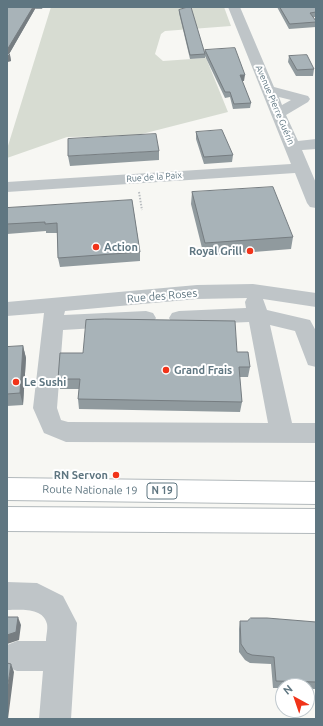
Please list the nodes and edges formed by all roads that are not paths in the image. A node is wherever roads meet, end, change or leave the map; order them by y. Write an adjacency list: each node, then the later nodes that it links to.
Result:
1 (234, 7): 2 (street, Avenue Pierre Guérin)
2 (270, 90): 3 (street); 4 (street, Avenue Pierre Guérin)
3 (309, 99): 4 (street)
4 (279, 113): 6 (street, Avenue Pierre Guérin)
5 (316, 144): 6 (street)
6 (292, 146): 7 (street, Avenue Pierre Guérin)
7 (301, 168): 8 (street, Rue de la Paix); 9 (street, Avenue Pierre Guérin)
8 (7, 187)
9 (315, 197)
10 (253, 291): 11 (street, Rue des Roses); 13 (street, Rue des Roses); 14 (street)
11 (316, 300)
12 (7, 309): 13 (street, Rue des Roses)
13 (54, 314): 15 (street); 18 (street)
14 (257, 315): 16 (street); 17 (street); 18 (street)
15 (146, 318)
16 (179, 318)
17 (316, 359)
18 (282, 433): 19 (street)
19 (316, 433)
20 (7, 489): 21 (main road, Route Nationale 19 / N 19)
21 (316, 493)
22 (7, 519): 23 (main road)
23 (316, 521)
24 (7, 596): 26 (street)
25 (17, 656): 26 (street)
26 (60, 656): 27 (street)
27 (55, 719)

